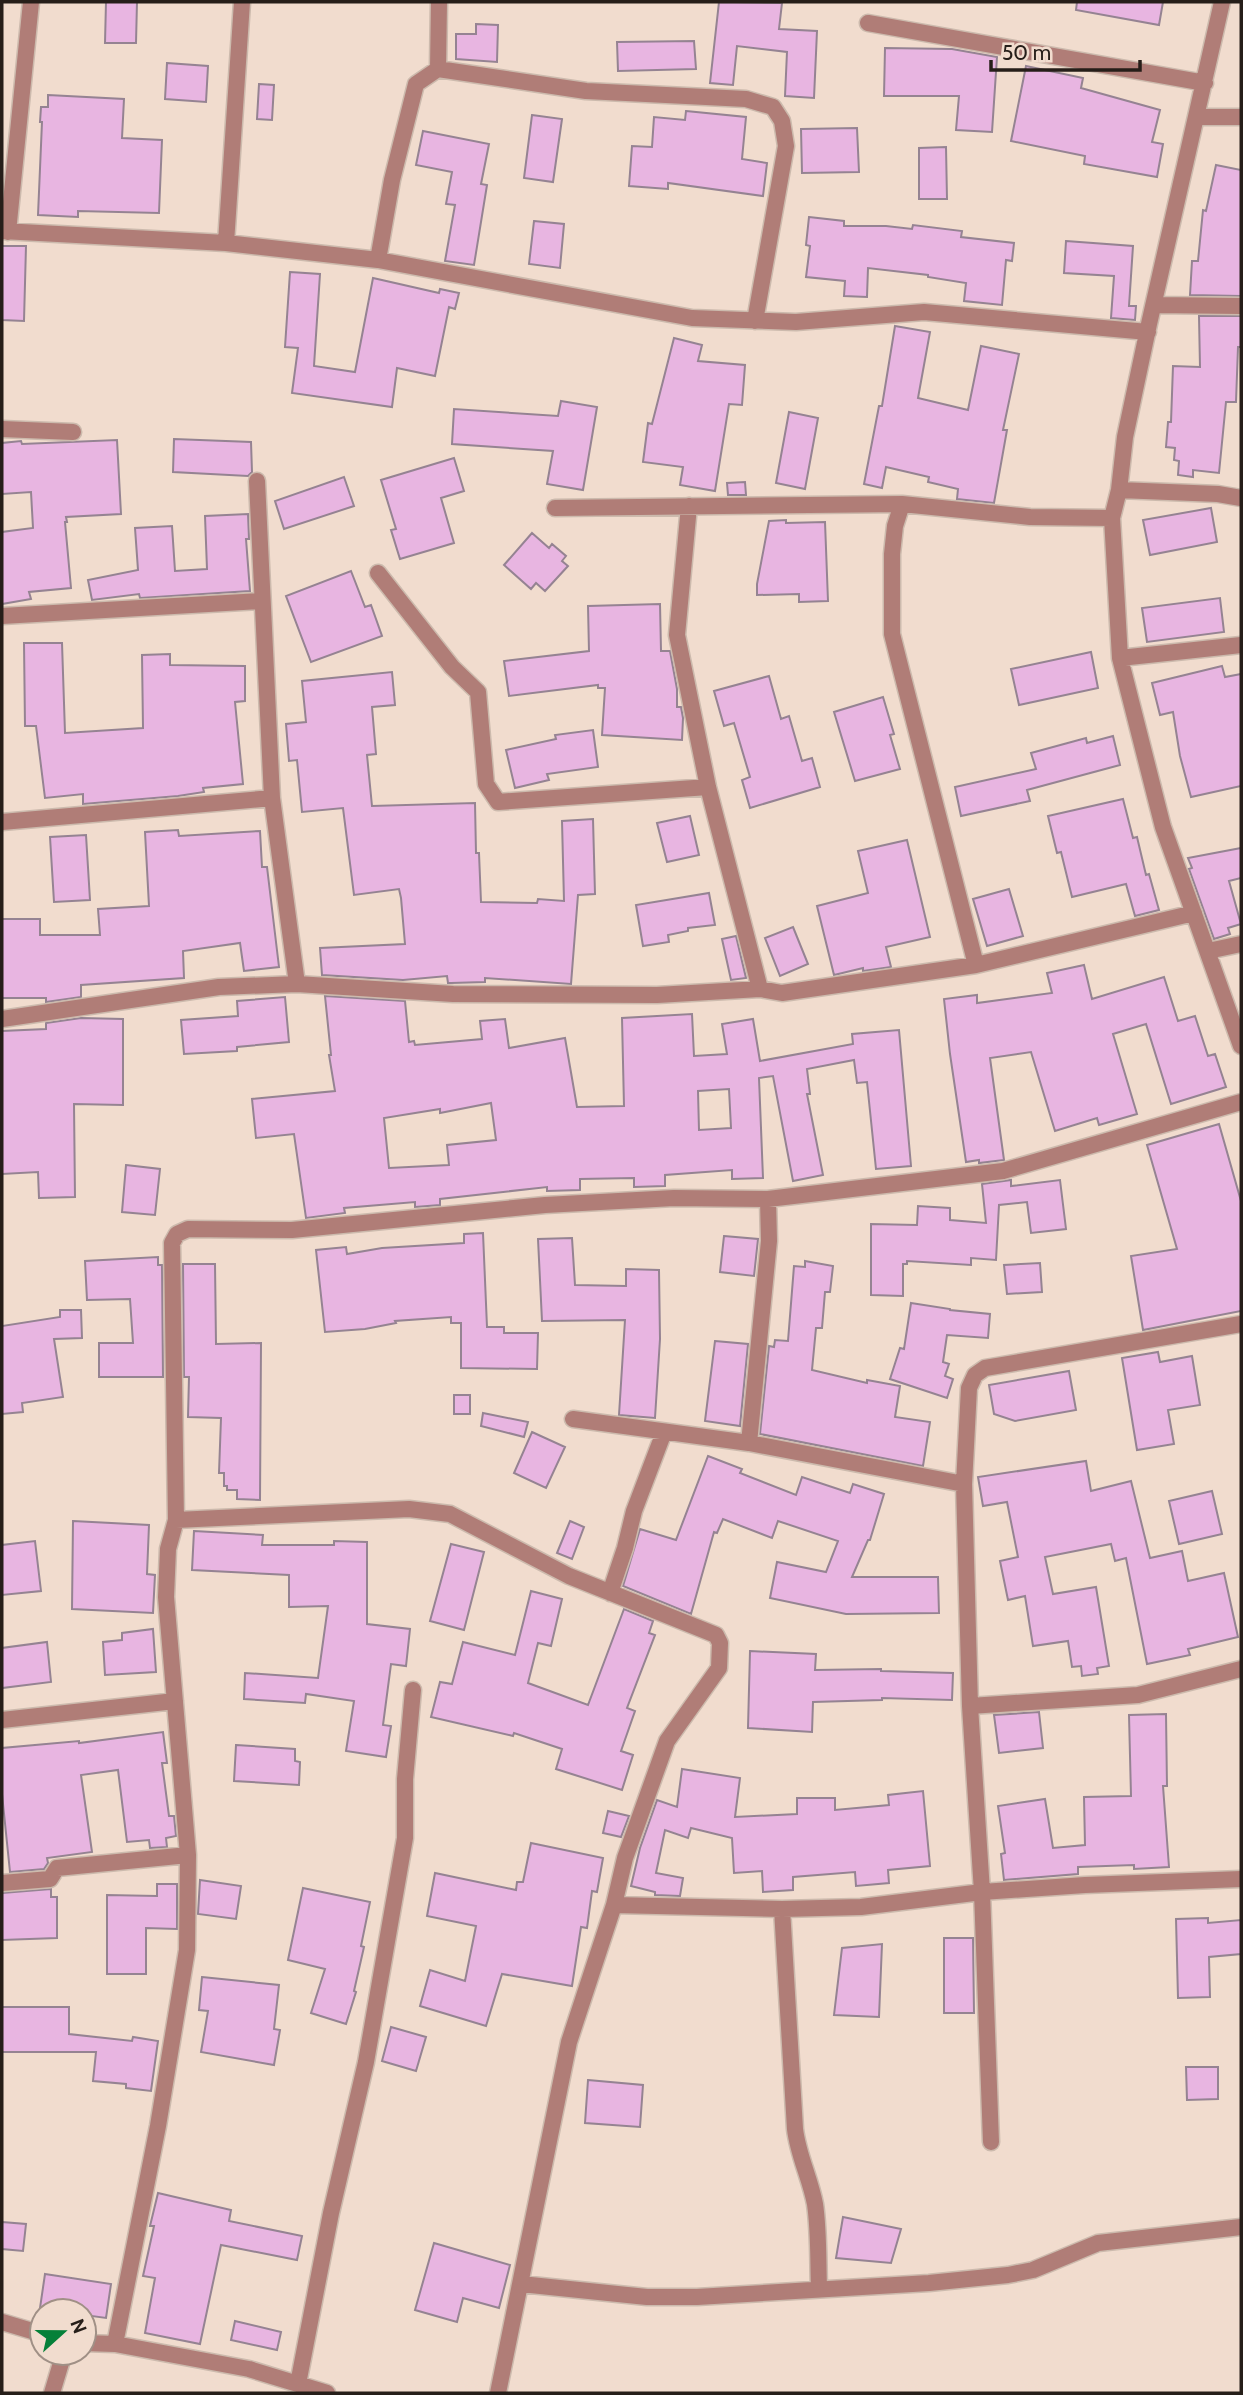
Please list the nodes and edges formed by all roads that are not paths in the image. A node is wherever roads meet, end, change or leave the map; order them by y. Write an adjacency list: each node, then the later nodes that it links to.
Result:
1 (30, 2): 10 (street)
2 (242, 2): 11 (street)
3 (439, 2): 6 (street)
4 (1222, 2): 7 (street)
5 (868, 23): 7 (street)
6 (438, 69): 12 (street); 15 (street)
7 (1205, 83): 8 (street)
8 (1198, 117): 9 (street); 13 (street)
9 (1241, 117)
10 (5, 231): 11 (street)
11 (226, 243): 12 (street)
12 (378, 260): 15 (street)
13 (1154, 305): 14 (street); 16 (street)
14 (1241, 306)
15 (755, 320): 16 (street)
16 (1148, 332): 20 (street)
17 (2, 429): 18 (street)
18 (74, 432)
19 (257, 481): 27 (street)
20 (1119, 490): 21 (street); 25 (street)
21 (1241, 498)
22 (902, 504): 23 (street); 25 (street); 37 (street)
23 (689, 506): 24 (street); 31 (street)
24 (555, 508)
25 (1112, 518): 30 (street)
26 (378, 573): 31 (street)
27 (262, 601): 28 (street); 32 (street)
28 (2, 616)
29 (1241, 645): 30 (street)
30 (1120, 659): 34 (street)
31 (708, 787): 39 (street)
32 (272, 799): 33 (street); 38 (street)
33 (2, 822)
34 (1194, 914): 36 (street); 37 (street)
35 (1241, 944): 36 (street)
36 (1208, 951): 41 (street)
37 (976, 965): 39 (street)
38 (296, 984): 39 (street); 40 (street)
39 (760, 989)
40 (2, 1019)
41 (1241, 1046)
42 (1241, 1102): 43 (street)
43 (768, 1199): 47 (street); 49 (street)
44 (1241, 1324): 48 (street)
45 (573, 1419): 46 (street)
46 (664, 1432): 47 (street); 50 (street)
47 (749, 1443): 48 (street)
48 (964, 1483): 54 (street)
49 (176, 1520): 50 (street); 53 (street)
50 (610, 1593): 60 (street)
51 (1241, 1669): 54 (street)
52 (413, 1690): 71 (street)
53 (175, 1701): 55 (street); 56 (street)
54 (970, 1706): 59 (street)
55 (2, 1720)
56 (188, 1855): 58 (street); 69 (street)
57 (1241, 1879): 59 (street)
58 (2, 1883)
59 (982, 1892): 61 (street); 62 (street)
60 (614, 1905): 61 (street); 64 (street)
61 (782, 1909): 65 (street)
62 (991, 2142)
63 (1241, 2227): 65 (street)
64 (522, 2284): 65 (street); 74 (street)
65 (819, 2288)
66 (2, 2322): 67 (street)
67 (28, 2330)
68 (98, 2343): 69 (street)
69 (114, 2344): 71 (street)
70 (60, 2367): 72 (street)
71 (298, 2384): 73 (street)
72 (52, 2393)
73 (327, 2393)
74 (498, 2393)

